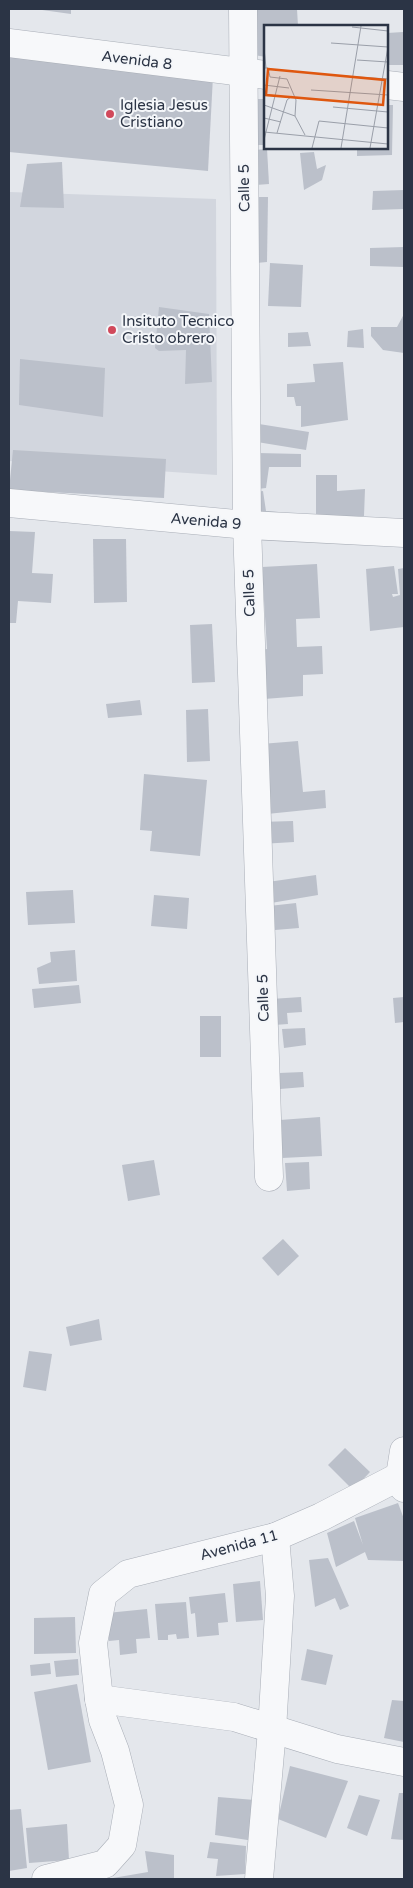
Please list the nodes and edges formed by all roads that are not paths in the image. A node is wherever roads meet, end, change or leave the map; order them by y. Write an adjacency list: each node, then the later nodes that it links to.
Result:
1 (242, 9): 3 (street, Calle 5)
2 (9, 43): 3 (street, Avenida 8)
3 (254, 74): 7 (street, Calle 5)
4 (388, 85): 5 (street)
5 (404, 87)
6 (9, 503): 7 (street, Avenida 9)
7 (247, 525): 8 (street, Avenida 9); 9 (street, Calle 5)
8 (404, 533)
9 (269, 1177)
10 (403, 1472): 11 (street, Avenida 11)
11 (275, 1537): 12 (street, Avenida 11); 13 (street)
12 (99, 1699): 13 (street); 15 (street)
13 (272, 1730): 14 (street); 16 (street)
14 (404, 1762)
15 (46, 1879)
16 (259, 1879)

